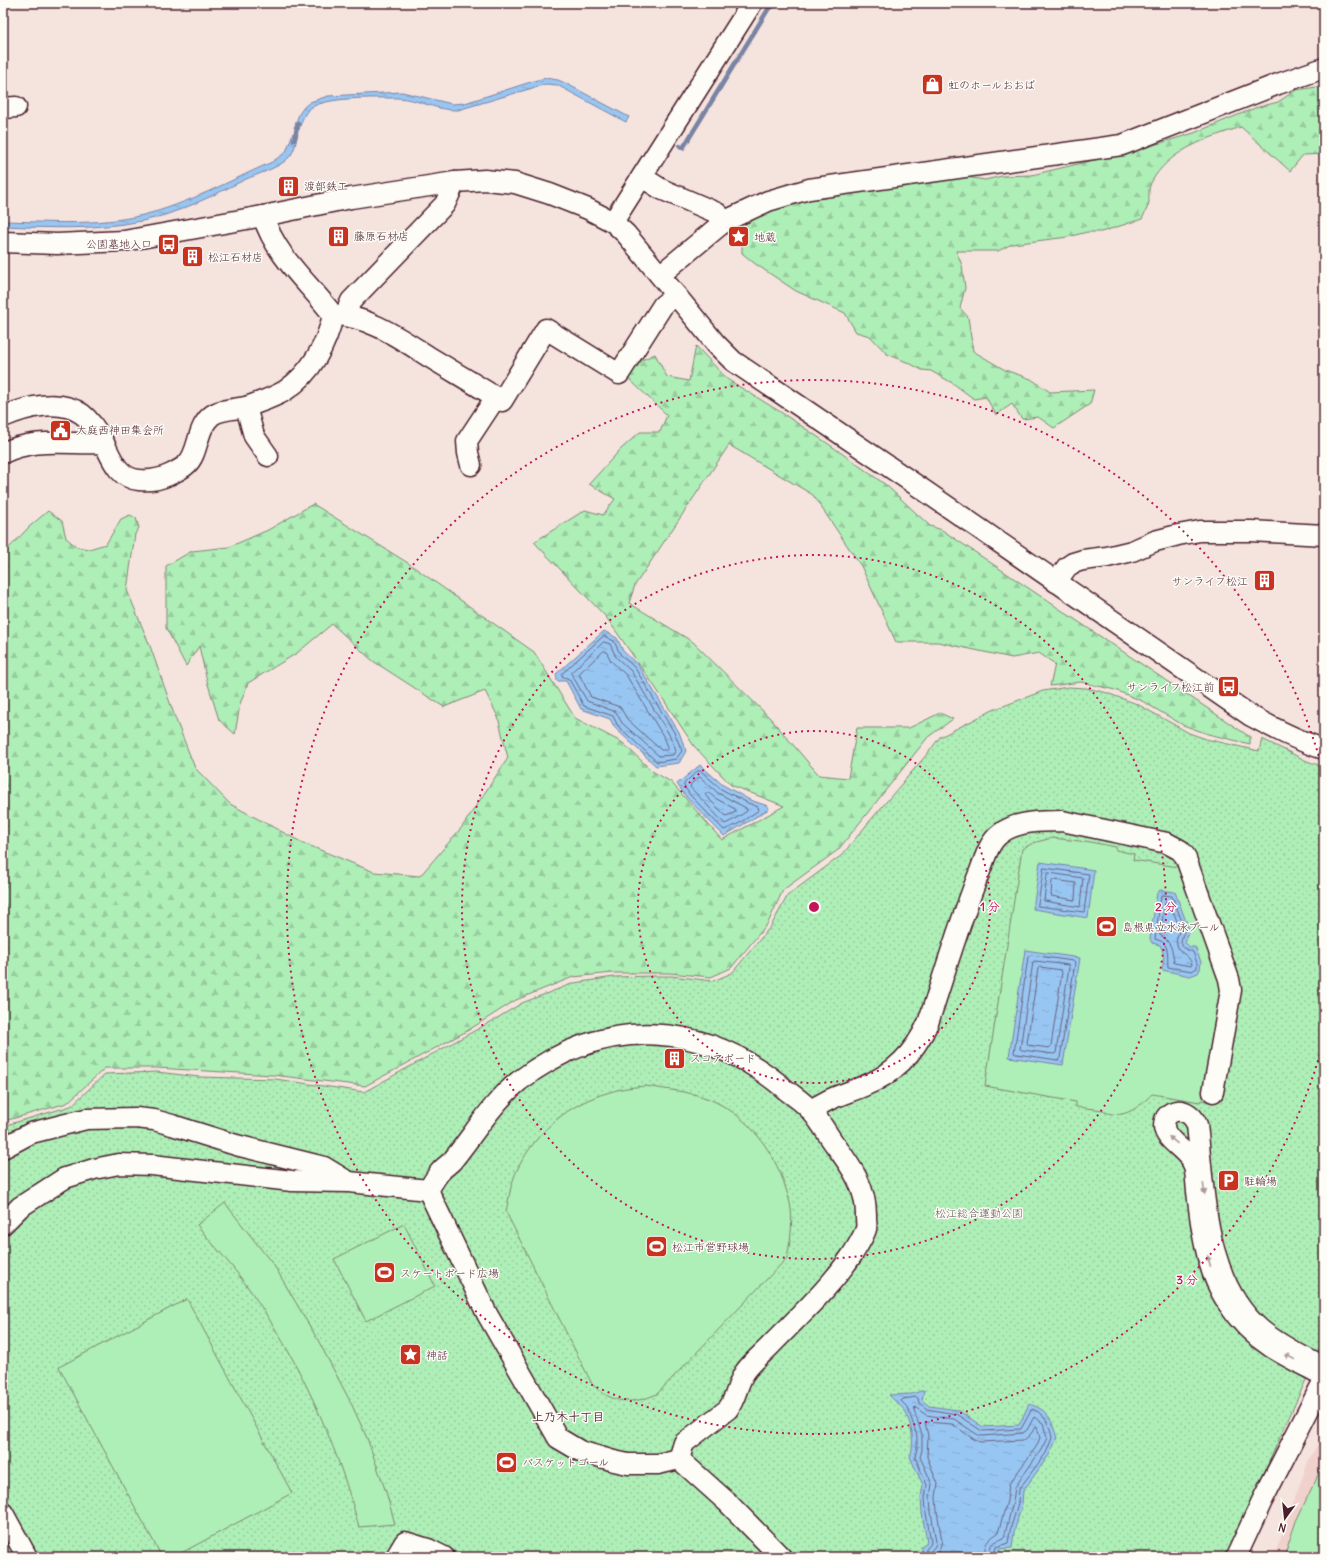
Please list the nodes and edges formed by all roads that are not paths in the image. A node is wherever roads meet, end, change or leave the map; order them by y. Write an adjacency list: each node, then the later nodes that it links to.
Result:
1 (752, 3): 3 (street)
2 (1324, 68): 6 (street)
3 (642, 176): 6 (street); 7 (street)
4 (455, 182): 5 (street); 7 (street); 11 (street)
5 (263, 216): 8 (street); 11 (street)
6 (725, 221): 9 (street)
7 (613, 222): 9 (street)
8 (3, 242)
9 (660, 275): 10 (street)
10 (676, 295): 12 (street); 20 (street)
11 (339, 315): 12 (street); 13 (street)
12 (496, 397): 18 (street)
13 (246, 407): 15 (street); 17 (street)
14 (3, 417): 15 (street)
15 (104, 443): 16 (street)
16 (3, 453)
17 (268, 456)
18 (471, 465)
19 (1324, 535): 20 (street)
20 (1056, 582): 21 (street)
21 (1324, 749)
22 (1213, 1092): 23 (street)
23 (811, 1111): 26 (street); 31 (street)
24 (3, 1148): 25 (street)
25 (349, 1182): 26 (street); 27 (street)
26 (428, 1190): 31 (street)
27 (3, 1224)
28 (1324, 1368): 29 (street, one-way to 28)
29 (1324, 1376)
30 (1324, 1380): 37 (street)
31 (679, 1459): 36 (street)
32 (3, 1514): 33 (street)
33 (26, 1557)
34 (396, 1557): 35 (street)
35 (444, 1557)
36 (781, 1557)
37 (1236, 1557)

